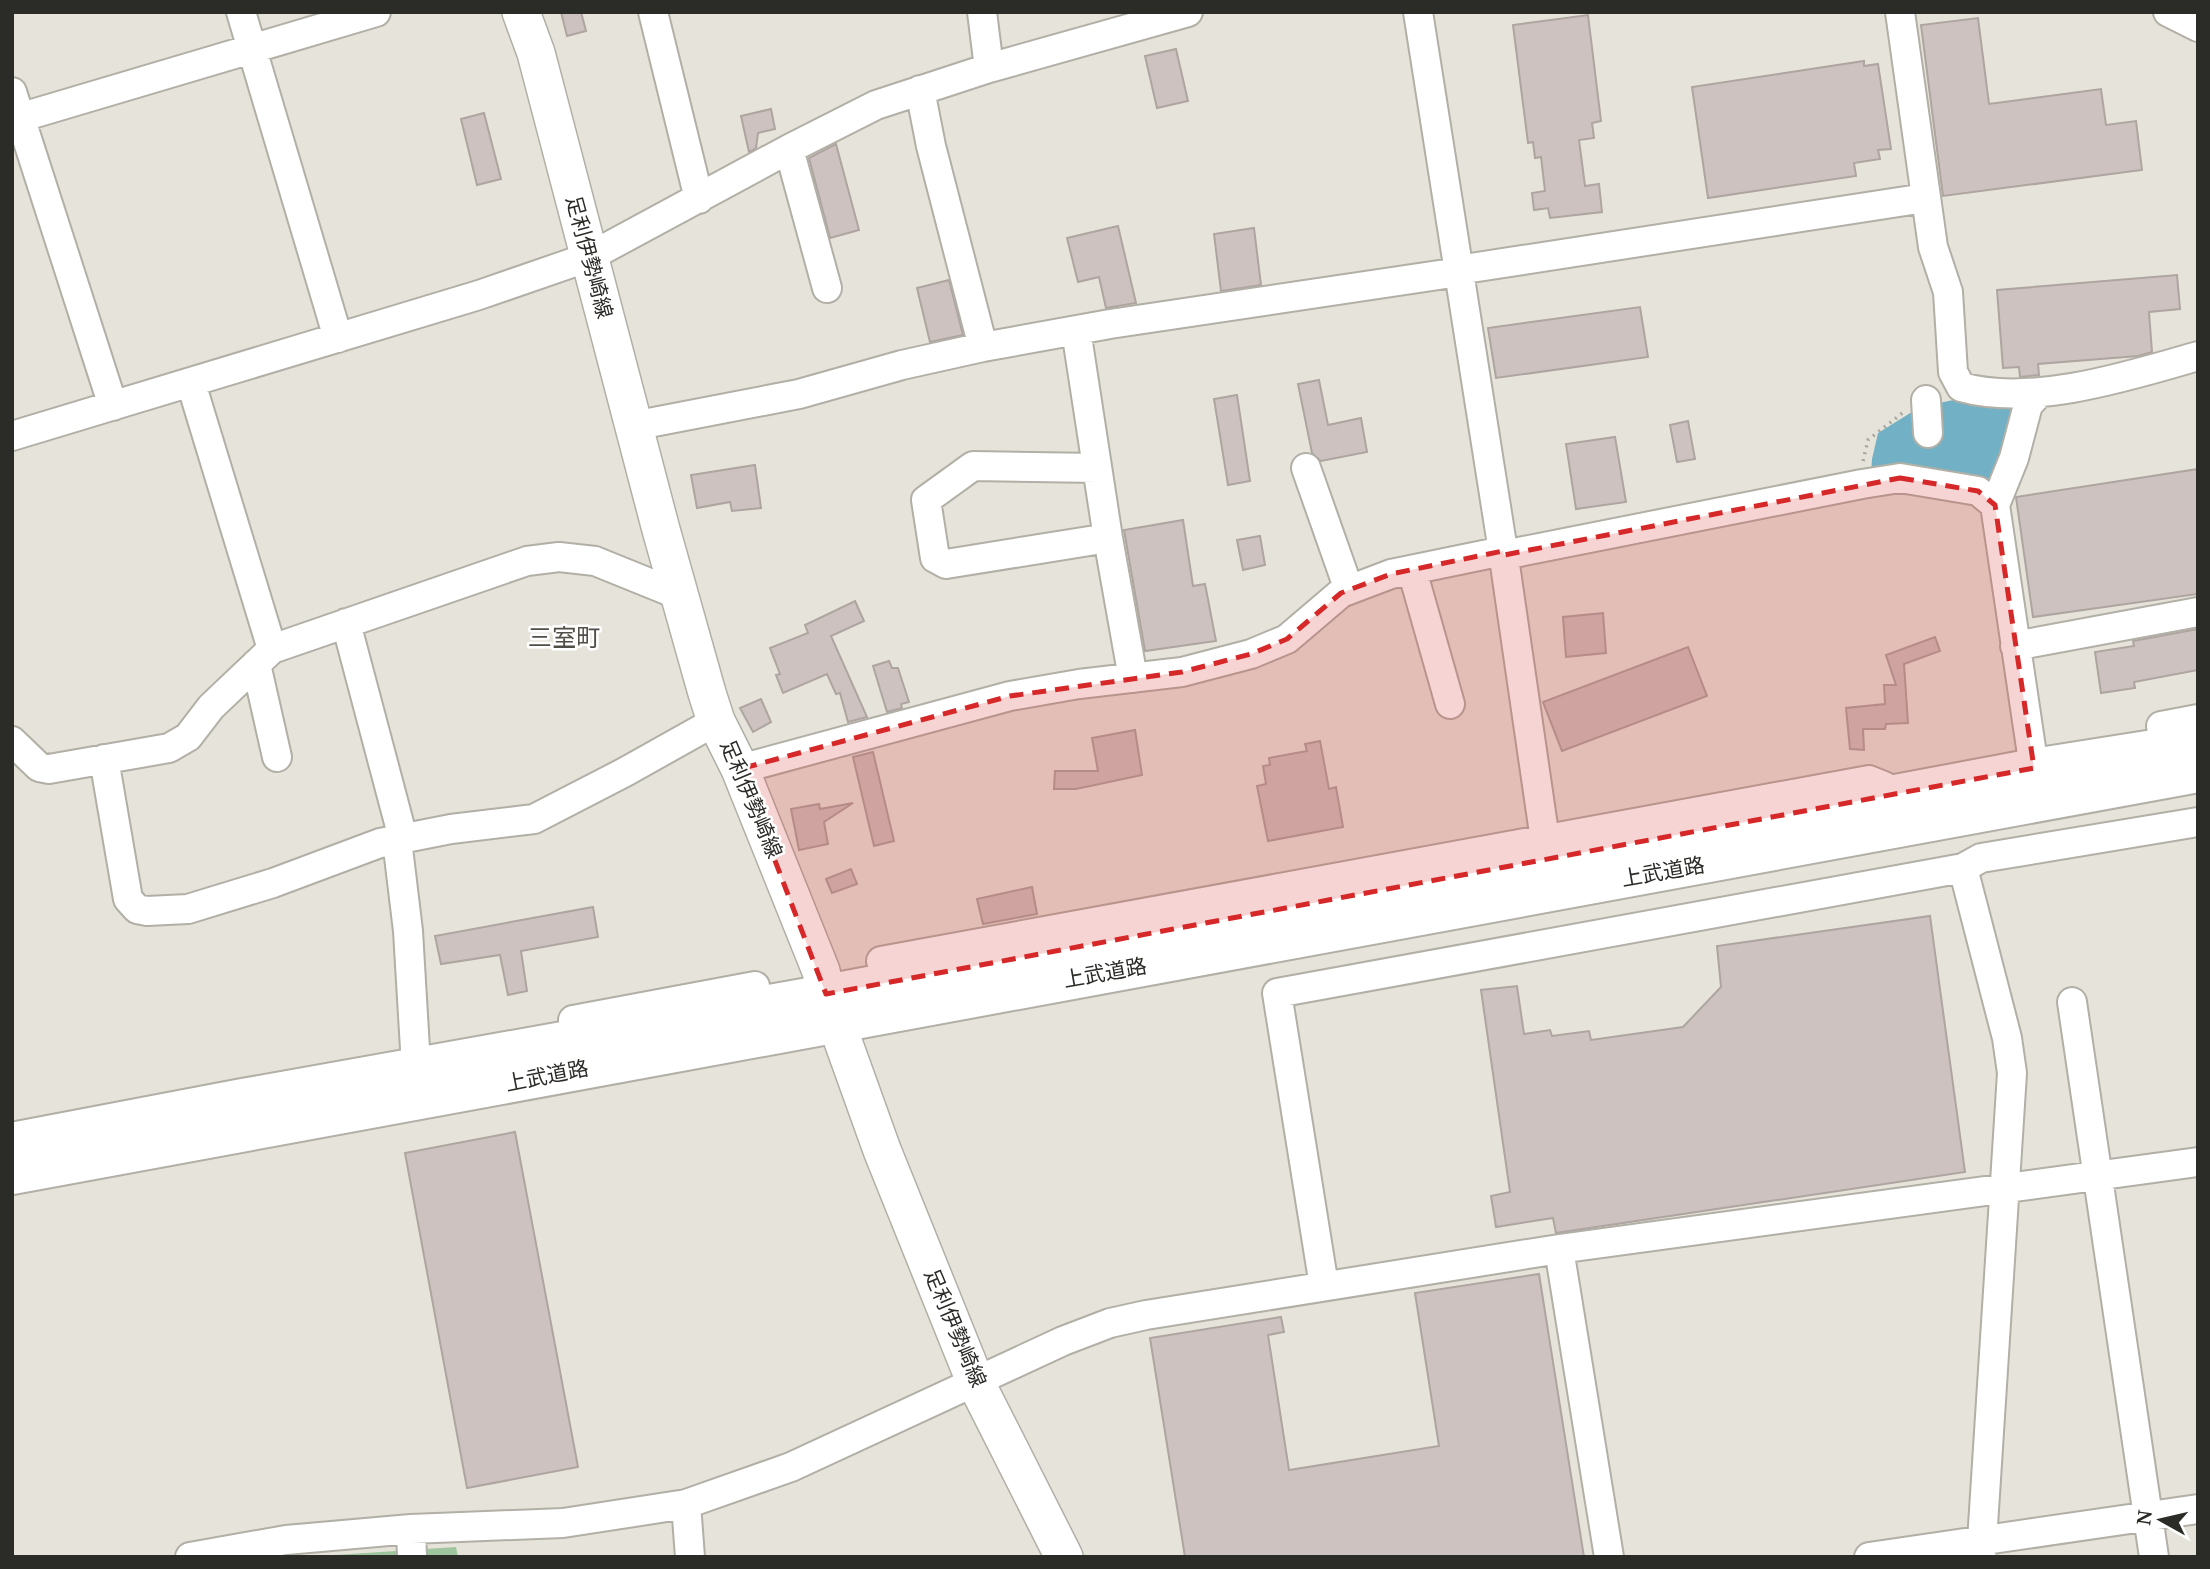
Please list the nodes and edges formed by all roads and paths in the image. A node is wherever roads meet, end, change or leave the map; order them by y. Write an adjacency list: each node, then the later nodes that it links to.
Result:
1 (241, 12): 11 (street)
2 (376, 12): 11 (street)
3 (521, 12): 18 (main road, 足利伊勢崎線)
4 (653, 12): 17 (street)
5 (982, 12): 12 (street)
6 (1188, 12): 12 (street)
7 (1418, 12): 19 (street)
8 (1900, 12): 16 (street)
9 (2168, 12): 10 (street)
10 (2198, 27)
11 (251, 48): 14 (street); 22 (street)
12 (989, 68): 13 (street)
13 (920, 90): 15 (street); 23 (street)
14 (15, 110): 28 (street)
15 (789, 149): 17 (street); 20 (street)
16 (1925, 198): 19 (street); 26 (street)
17 (699, 199): 18 (street)
18 (589, 257): 22 (street); 29 (main road, 足利伊勢崎線)
19 (1459, 271): 21 (street); 37 (street)
20 (828, 289)
21 (1076, 330): 23 (street); 32 (street)
22 (338, 338): 25 (street)
23 (983, 347): 29 (street)
24 (2198, 356): 26 (street)
25 (191, 383): 28 (street); 44 (street)
26 (2039, 393): 35 (street)
27 (1926, 400): 30 (street); 34 (path)
28 (113, 406): 31 (street)
29 (633, 426): 40 (main road, 足利伊勢崎線)
30 (1928, 433)
31 (12, 436)
32 (1097, 468): 36 (street); 36 (street)
33 (1306, 468): 39 (street)
34 (1862, 484): 35 (street); 37 (street)
35 (1994, 505): 43 (street)
36 (1108, 538): 45 (street)
37 (1504, 553): 38 (street); 59 (street)
38 (1412, 570): 39 (street); 46 (street)
39 (1349, 590): 45 (street)
40 (679, 595): 42 (street); 48 (main road, 足利伊勢崎線)
41 (2198, 612): 43 (street)
42 (346, 623): 44 (street); 58 (street)
43 (2015, 646): 53 (street)
44 (264, 657): 51 (street); 52 (street)
45 (1133, 678): 54 (street)
46 (1450, 704)
47 (2198, 719): 50 (street)
48 (716, 721): 54 (main road, 足利伊勢崎線); 58 (street)
49 (13, 739): 52 (street)
50 (2182, 745): 53 (highway, 上武道路)
51 (277, 757)
52 (104, 759): 58 (street)
53 (2034, 768): 56 (highway, 上武道路)
54 (740, 769): 66 (main road, 足利伊勢崎線)
55 (2198, 773): 66 (highway, 上武道路)
56 (1899, 793): 59 (street); 62 (highway, 上武道路)
57 (2198, 822): 60 (street)
58 (400, 839): 68 (street)
59 (1545, 840): 61 (street)
60 (1963, 868): 74 (street); 76 (street)
61 (1050, 929): 62 (street); 63 (street)
62 (1024, 957): 66 (highway, 上武道路)
63 (881, 961)
64 (755, 986): 67 (street)
65 (2072, 1002): 73 (street)
66 (832, 1008): 67 (highway, 上武道路); 72 (highway, 上武道路); 77 (main road, 足利伊勢崎線)
67 (589, 1027): 68 (street); 70 (highway, 上武道路)
68 (415, 1049): 69 (street)
69 (12, 1123)
70 (12, 1142)
71 (2198, 1162): 73 (street)
72 (12, 1175)
73 (2099, 1175): 74 (street); 80 (street)
74 (2006, 1188): 75 (street); 82 (street)
75 (1559, 1249): 76 (street); 86 (street)
76 (1324, 1286): 77 (street)
77 (975, 1381): 78 (street); 85 (main road, 足利伊勢崎線)
78 (685, 1504): 81 (street); 84 (street)
79 (2198, 1509): 80 (street)
80 (2148, 1517): 82 (street); 88 (street)
81 (412, 1543): 83 (street)
82 (1982, 1549): 87 (street)
83 (190, 1557)
84 (690, 1557)
85 (1064, 1557)
86 (1609, 1557)
87 (1869, 1557)
88 (2154, 1557)

